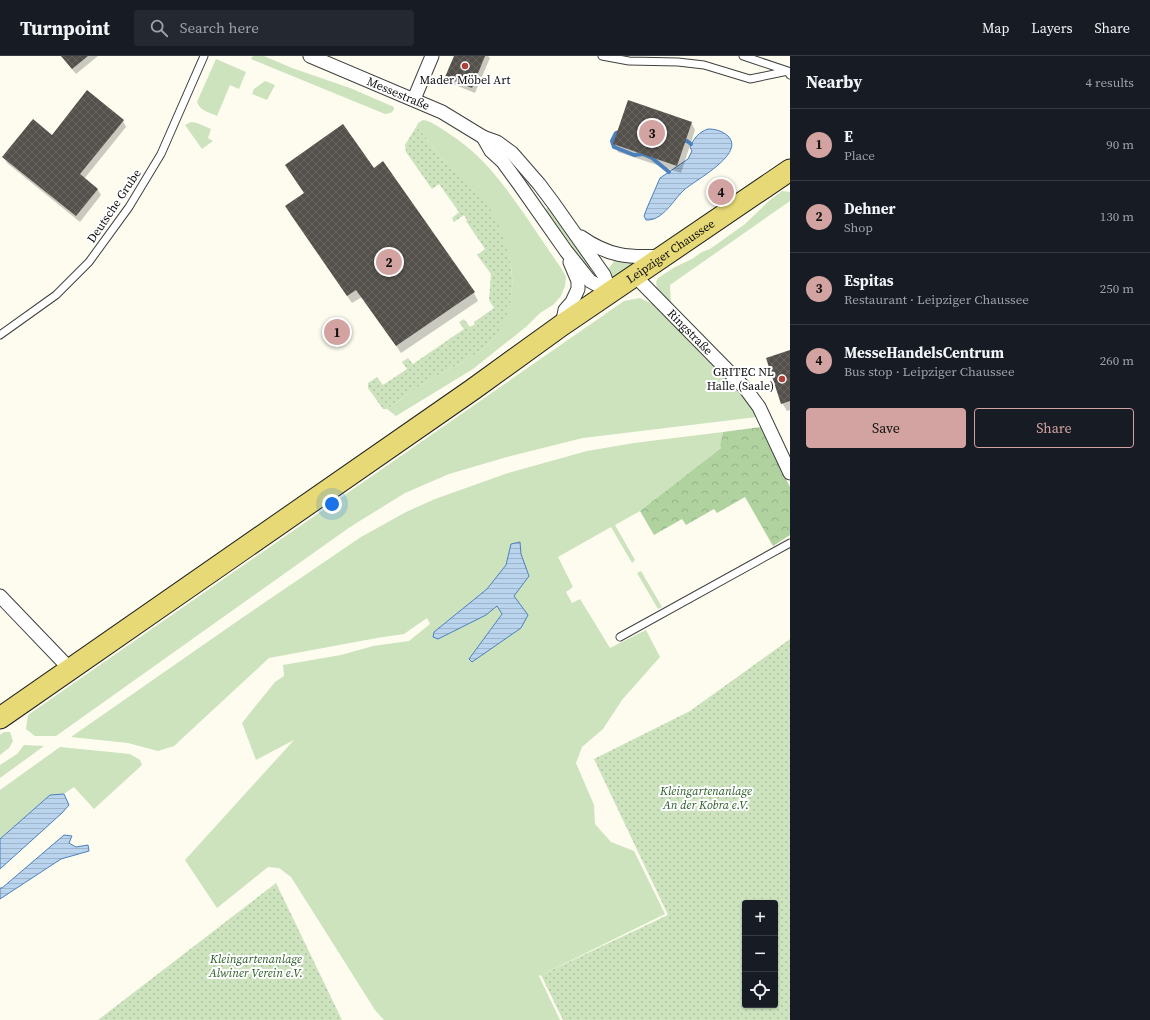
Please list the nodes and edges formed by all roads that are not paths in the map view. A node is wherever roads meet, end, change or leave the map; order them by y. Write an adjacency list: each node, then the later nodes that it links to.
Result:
1 (204, 56): 16 (lane, Deutsche Grube)
2 (310, 56): 7 (street, Messestraße)
3 (432, 56): 7 (street)
4 (602, 56): 6 (lane)
5 (743, 56): 6 (lane)
6 (789, 73)
7 (414, 100): 8 (street, Messestraße)
8 (483, 137): 10 (street, Messestraße); 11 (street, Messestraße)
9 (790, 170): 12 (main road, Leipziger Chaussee)
10 (575, 233): 12 (street, Messestraße); 14 (street, Messestraße)
11 (566, 251): 14 (street, Messestraße); 15 (street, Messestraße)
12 (662, 256): 13 (main road, Leipziger Chaussee)
13 (634, 276): 14 (main road, Leipziger Chaussee); 17 (street, Ringstraße)
14 (610, 292): 15 (main road, Leipziger Chaussee)
15 (562, 325): 21 (main road, Leipziger Chaussee)
16 (0, 335)
17 (790, 473)
18 (790, 542): 20 (lane)
19 (0, 596): 21 (street)
20 (620, 637)
21 (70, 669): 22 (main road, Leipziger Chaussee)
22 (0, 718)

